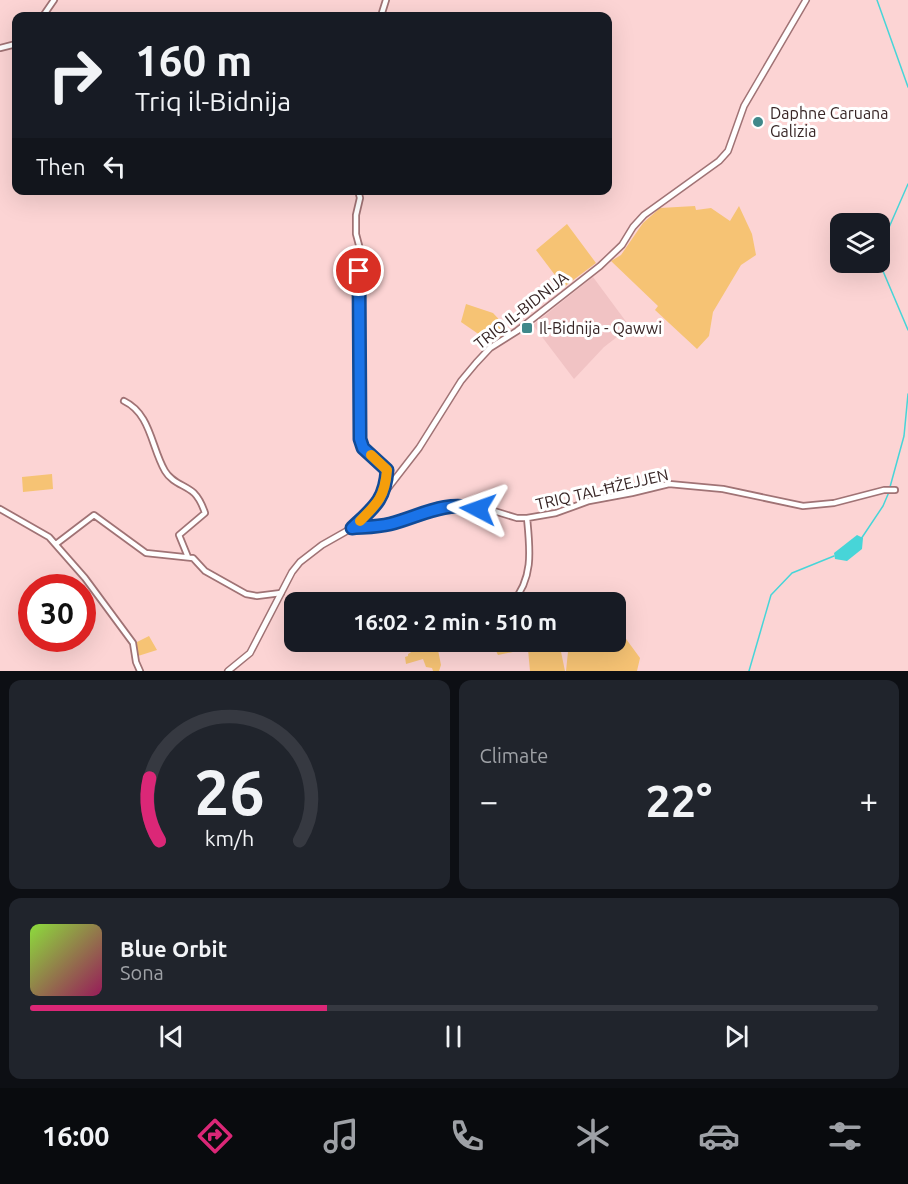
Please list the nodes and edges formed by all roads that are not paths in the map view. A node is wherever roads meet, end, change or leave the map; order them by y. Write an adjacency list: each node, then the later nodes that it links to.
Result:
1 (806, 0): 5 (street, TRIQ IL-BIDNIJA)
2 (359, 195): 5 (street)
3 (124, 401): 10 (street)
4 (896, 490): 7 (street, TRIQ TAL-ĦŻEJJEN)
5 (382, 496): 8 (street, TRIQ IL-BIDNIJA)
6 (0, 508): 9 (street)
7 (527, 518): 8 (street, TRIQ TAL-ĦŻEJJEN); 11 (street)
8 (352, 528): 12 (street, TRIQ IL-BIDNIJA)
9 (56, 544): 10 (street); 13 (street)
10 (188, 557): 12 (street)
11 (520, 592)
12 (281, 593): 14 (street, TRIQ IL-BIDNIJA)
13 (140, 671)
14 (228, 671)

